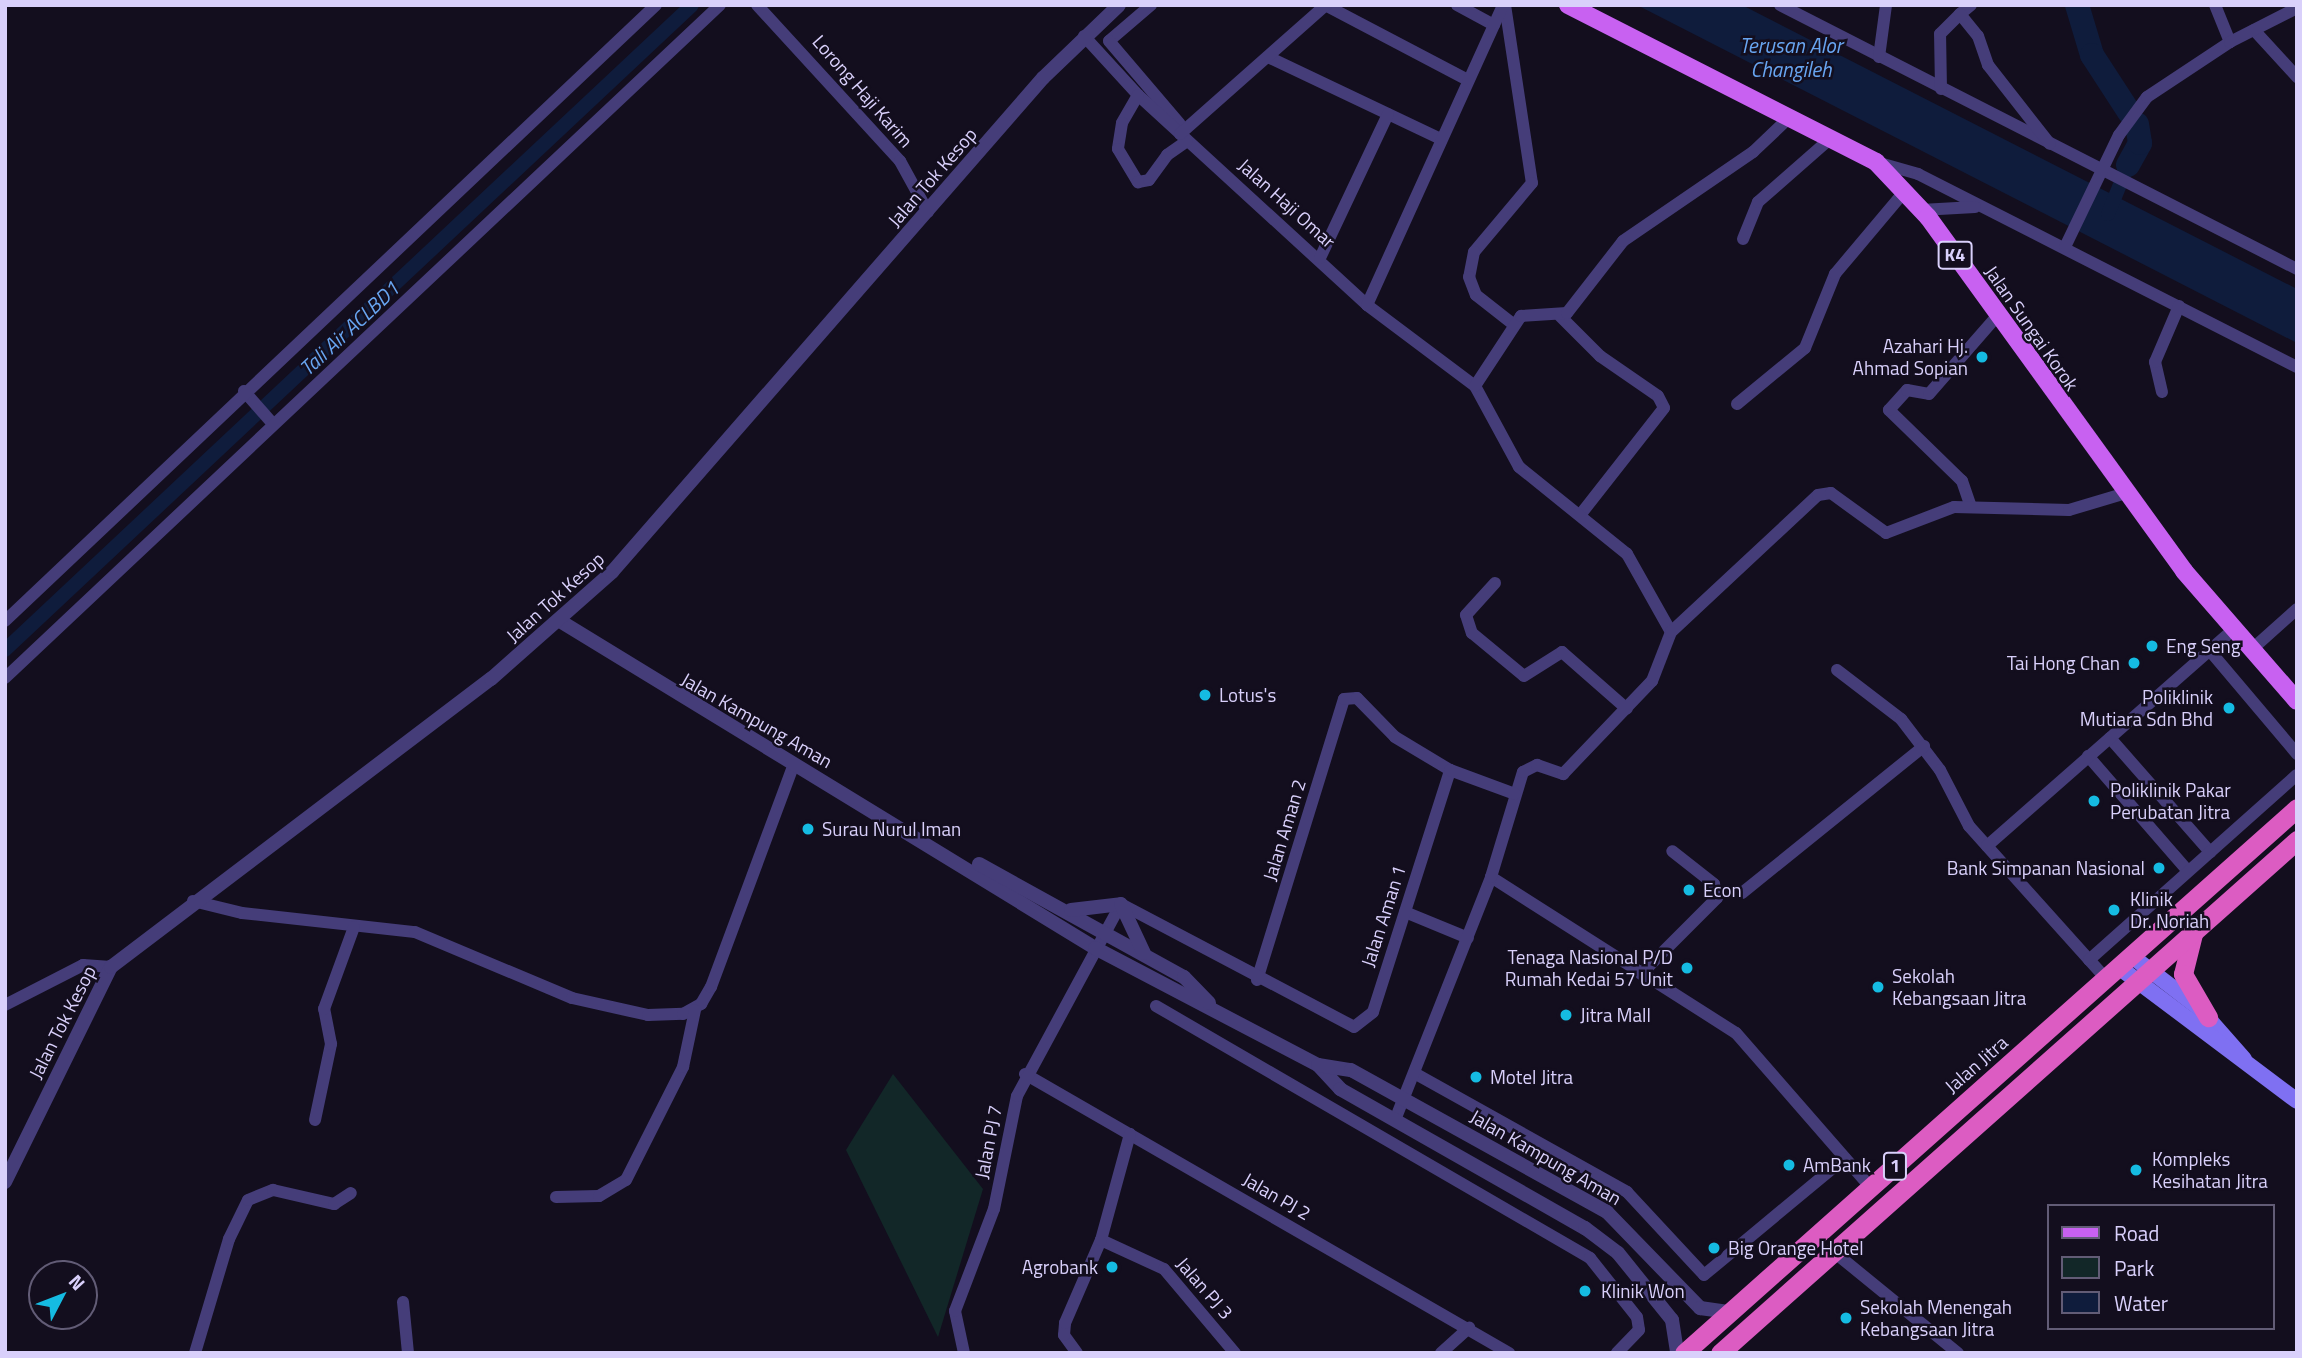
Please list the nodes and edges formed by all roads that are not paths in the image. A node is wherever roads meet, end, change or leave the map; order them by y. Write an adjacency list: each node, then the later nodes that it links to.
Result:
1 (656, 5): 50 (street)
2 (720, 5): 52 (street)
3 (757, 5): 37 (street, Lorong Haji Karim)
4 (1118, 5): 18 (street, Jalan Tok Kesop)
5 (1151, 5): 28 (street)
6 (1325, 5): 20 (street); 23 (street)
7 (1457, 5): 16 (street)
8 (1504, 5): 16 (street); 46 (street)
9 (1568, 5): 27 (main road, Jalan Sungai Korok / K4)
10 (1780, 5): 21 (street)
11 (1886, 5): 21 (street)
12 (1971, 5): 15 (street)
13 (2215, 5): 19 (street)
14 (2297, 8): 17 (street)
15 (1959, 14): 24 (street); 31 (street)
16 (1494, 25): 23 (street)
17 (2254, 30): 19 (street); 22 (street)
18 (1084, 36): 25 (street, Jalan Haji Omar); 37 (street, Jalan Tok Kesop)
19 (2230, 42): 33 (street)
20 (1268, 57): 26 (street); 28 (street)
21 (1879, 57): 24 (street)
22 (2297, 77)
23 (1468, 80): 30 (street)
24 (1941, 89): 31 (street)
25 (1138, 95): 28 (street, Jalan Haji Omar); 28 (street)
26 (1388, 114): 30 (street); 40 (street)
27 (1791, 116): 29 (main road, Jalan Sungai Korok / K4); 44 (street)
28 (1184, 135): 40 (street, Jalan Haji Omar)
29 (1831, 138): 32 (main road, Jalan Sungai Korok / K4); 38 (street)
30 (1441, 139): 42 (street)
31 (2052, 147): 33 (street)
32 (1876, 162): 34 (main road, Jalan Sungai Korok / K4); 35 (street)
33 (2100, 176): 39 (street); 41 (street)
34 (1904, 192): 36 (main road, Jalan Sungai Korok / K4); 51 (street)
35 (1986, 209): 36 (street); 39 (street)
36 (1921, 210): 45 (main road, Jalan Sungai Korok / K4)
37 (928, 212): 59 (street, Jalan Tok Kesop)
38 (1743, 239)
39 (2068, 241): 43 (street)
40 (1320, 258): 42 (street, Jalan Haji Omar)
41 (2297, 269)
42 (1367, 305): 48 (street, Jalan Haji Omar)
43 (2179, 306): 47 (street); 49 (street)
44 (1560, 316): 46 (street); 55 (street)
45 (1997, 316): 53 (main road, Jalan Sungai Korok / K4); 54 (street)
46 (1513, 324): 48 (street)
47 (2297, 367)
48 (1475, 386): 55 (street)
49 (2162, 392)
50 (249, 396): 52 (street); 58 (street)
51 (1737, 404)
52 (273, 424): 65 (street)
53 (2123, 494): 54 (street); 60 (main road, Jalan Sungai Korok / K4)
54 (1971, 506): 61 (street)
55 (1580, 515): 61 (street)
56 (1495, 583): 67 (street)
57 (2297, 609): 63 (street)
58 (5, 621)
59 (560, 621): 73 (street, Jalan Kampung Aman); 86 (street, Jalan Tok Kesop)
60 (2232, 631): 62 (street); 63 (main road, Jalan Sungai Korok / K4)
61 (1671, 632): 67 (street)
62 (2210, 651): 69 (street); 71 (street)
63 (2254, 657): 66 (main road, Jalan Sungai Korok / K4); 68 (main road, Jalan Sungai Korok / K4)
64 (1837, 670): 70 (street)
65 (5, 678)
66 (2297, 701)
67 (1627, 709): 76 (street)
68 (2297, 716)
69 (2110, 738): 72 (street); 82 (street)
70 (1924, 746): 80 (street); 85 (street)
71 (2297, 754)
72 (2088, 756): 80 (street); 83 (street)
73 (794, 764): 79 (street, Jalan Kampung Aman); 105 (street)
74 (1450, 770): 76 (street); 89 (street, Jalan Aman 1); 101 (street, Jalan Aman 2)
75 (2297, 775): 82 (street)
76 (1515, 794): 84 (street)
77 (2297, 808): 98 (highway, Jalan Jitra / 1)
78 (2297, 840): 92 (highway, 1)
79 (937, 846): 88 (street, Jalan Kampung Aman); 94 (street, Jalan Kampung Aman)
80 (1987, 846): 96 (street)
81 (1672, 851): 99 (street)
82 (2210, 852): 83 (street)
83 (2188, 871): 96 (street)
84 (1491, 877): 93 (street); 99 (street)
85 (1742, 893)
86 (193, 901): 90 (street); 97 (street, Jalan Tok Kesop)
87 (1121, 904): 88 (street); 91 (street, Jalan PJ 7); 95 (street); 101 (street, Jalan Aman 1)
88 (1069, 910): 91 (street, Jalan Kampung Aman)
89 (1405, 912): 93 (street); 101 (street, Jalan Aman 1)
90 (354, 927): 105 (street); 113 (street)
91 (1104, 932): 94 (street, Jalan PJ 7); 95 (street, Jalan Kampung Aman)
92 (2193, 933): 100 (highway, 1); 106 (highway)
93 (1468, 938): 110 (street)
94 (1095, 948): 104 (street, Jalan Kampung Aman); 109 (street, Jalan PJ 7)
95 (1150, 959): 104 (street, Jalan Kampung Aman)
96 (2089, 960): 98 (street)
97 (111, 967): 102 (street); 117 (street, Jalan Tok Kesop)
98 (2120, 968): 100 (main road); 118 (highway, Jalan Jitra / 1)
99 (1641, 974): 116 (street)
100 (2143, 978): 106 (main road); 107 (main road); 122 (highway, 1)
101 (1257, 980)
102 (5, 1005)
103 (1156, 1006): 133 (street)
104 (1212, 1006): 108 (street, Jalan Kampung Aman)
105 (695, 1010): 120 (street)
106 (2208, 1017): 107 (main road)
107 (2245, 1059): 111 (main road)
108 (1318, 1065): 112 (street, Jalan Kampung Aman); 114 (street, Jalan Kampung Aman)
109 (1025, 1074): 115 (street, Jalan PJ 2); 128 (street, Jalan PJ 7)
110 (1416, 1074): 112 (street); 116 (street)
111 (2296, 1100)
112 (1406, 1101): 114 (street); 124 (street, Jalan Kampung Aman)
113 (315, 1120)
114 (1395, 1120): 134 (street, Jalan Kampung Aman)
115 (1130, 1134): 121 (street); 125 (street, Jalan PJ 2)
116 (1844, 1158): 118 (street)
117 (5, 1182)
118 (1871, 1188): 124 (highway, Jalan Jitra / 1)
119 (351, 1193): 126 (street)
120 (556, 1197)
121 (1101, 1240): 129 (street); 130 (street, Jalan PJ 3)
122 (1834, 1252): 136 (highway, 1); 137 (street)
123 (403, 1302): 127 (street)
124 (1731, 1312): 135 (highway, Jalan Jitra / 1)
125 (1469, 1328): 131 (street); 132 (street, Jalan PJ 2)
126 (195, 1353)
127 (408, 1353)
128 (964, 1353)
129 (1077, 1353)
130 (1235, 1353)
131 (1441, 1353)
132 (1509, 1353)
133 (1617, 1353)
134 (1677, 1353)
135 (1684, 1353)
136 (1720, 1353)
137 (1958, 1353)

